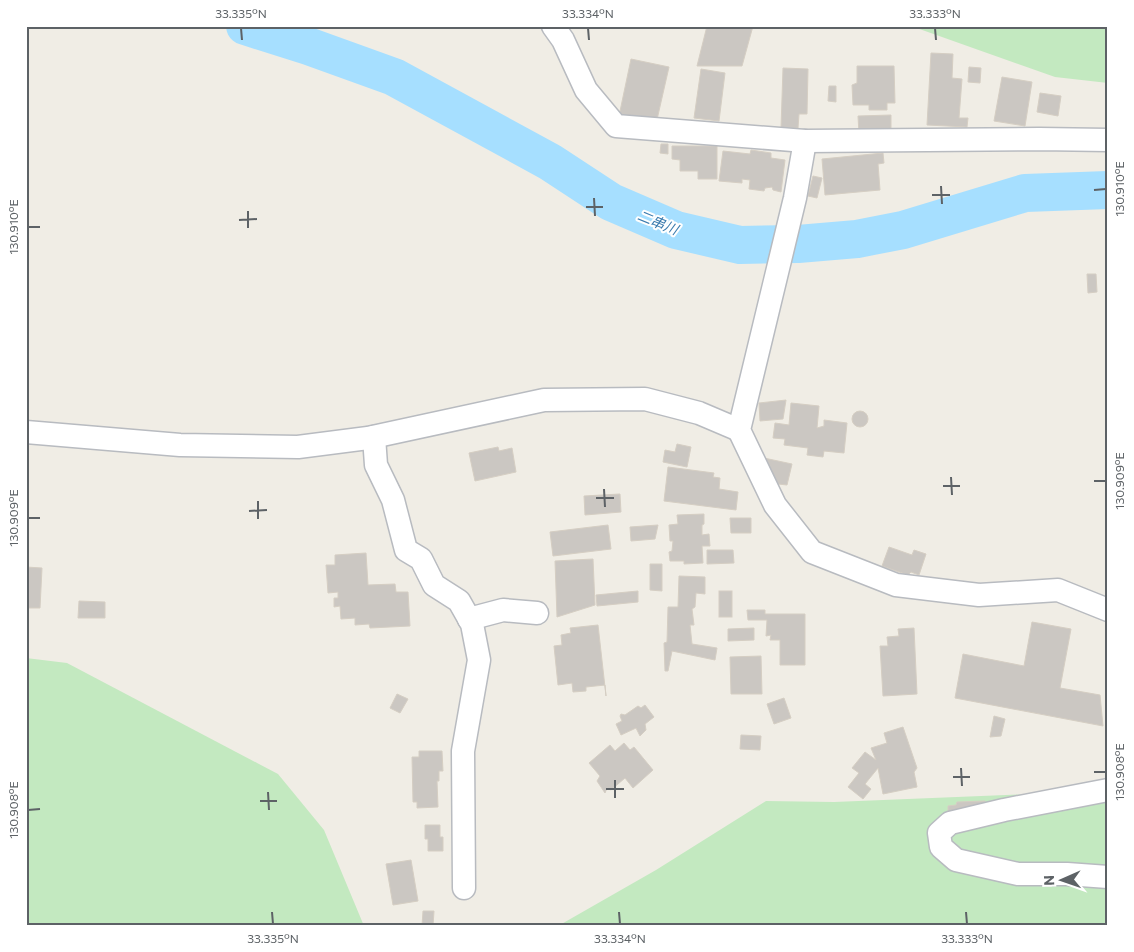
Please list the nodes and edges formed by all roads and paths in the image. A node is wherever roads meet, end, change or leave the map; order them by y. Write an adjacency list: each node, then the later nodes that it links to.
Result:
1 (554, 26): 3 (street)
2 (1108, 140): 3 (street)
3 (805, 141): 4 (street)
4 (740, 430): 6 (street); 7 (street)
5 (26, 432): 6 (street)
6 (374, 437): 9 (street)
7 (1108, 610)
8 (537, 613): 9 (street)
9 (469, 619): 12 (street)
10 (1108, 790): 11 (street)
11 (1108, 877)
12 (464, 888)

